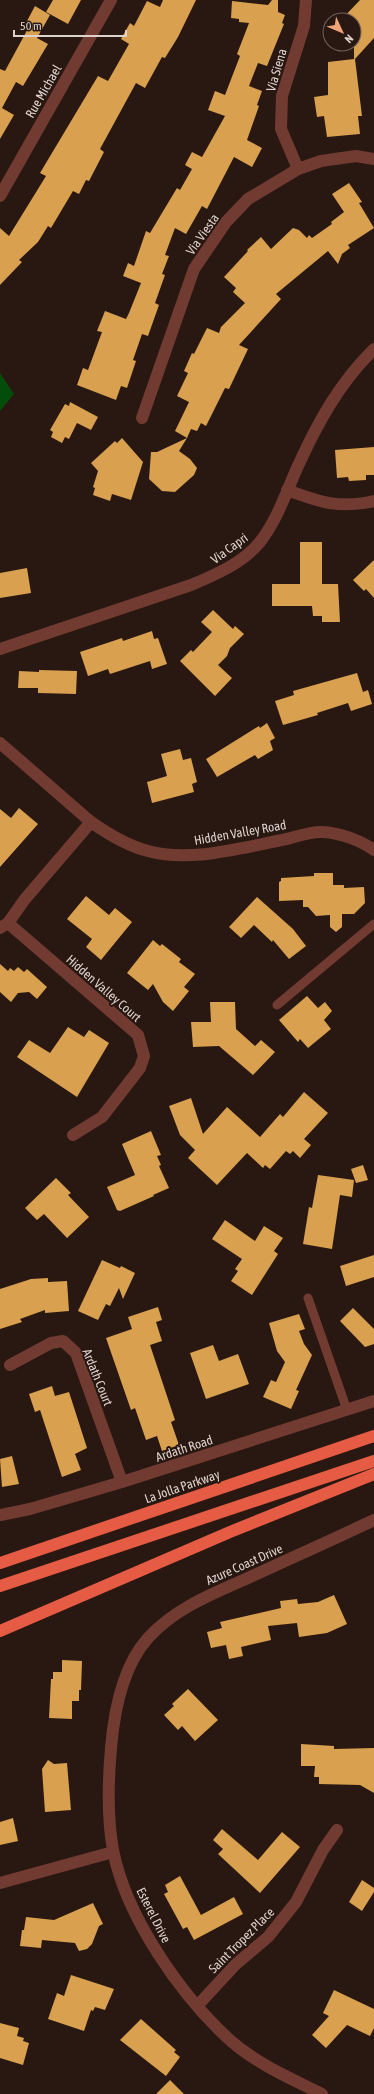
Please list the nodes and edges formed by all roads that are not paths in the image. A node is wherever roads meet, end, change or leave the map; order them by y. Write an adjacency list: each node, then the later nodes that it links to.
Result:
1 (111, 0): 5 (street, Rue Michael)
2 (306, 0): 4 (street, Via Siena)
3 (374, 159): 4 (street, Via Viesta)
4 (298, 169): 7 (street, Via Viesta)
5 (0, 196)
6 (374, 348): 8 (street, Via Capri)
7 (142, 418)
8 (287, 490): 9 (street); 10 (street, Via Capri)
9 (374, 501)
10 (0, 649)
11 (0, 743): 12 (street, Hidden Valley Road)
12 (91, 822): 13 (street, Hidden Valley Road); 15 (street)
13 (374, 850)
14 (374, 924): 16 (lane)
15 (4, 925): 17 (street, Hidden Valley Court)
16 (277, 1005)
17 (73, 1135)
18 (308, 1298): 21 (lane)
19 (10, 1365): 25 (street, Ardath Court)
20 (374, 1401): 21 (street, Ardath Road)
21 (347, 1410): 25 (street, Ardath Road)
22 (374, 1436): 28 (highway, La Jolla Parkway)
23 (374, 1461): 29 (highway)
24 (374, 1474): 30 (highway)
25 (122, 1482): 26 (street, Ardath Road)
26 (0, 1515)
27 (374, 1520): 31 (street, Azure Coast Drive)
28 (0, 1563)
29 (0, 1586)
30 (0, 1631)
31 (138, 1652): 33 (street, Esterel Drive)
32 (337, 1830): 35 (street, Saint Tropez Place)
33 (114, 1852): 34 (street); 35 (street, Esterel Drive)
34 (0, 1883)
35 (198, 2005): 36 (street, Esterel Drive)
36 (322, 2094)

